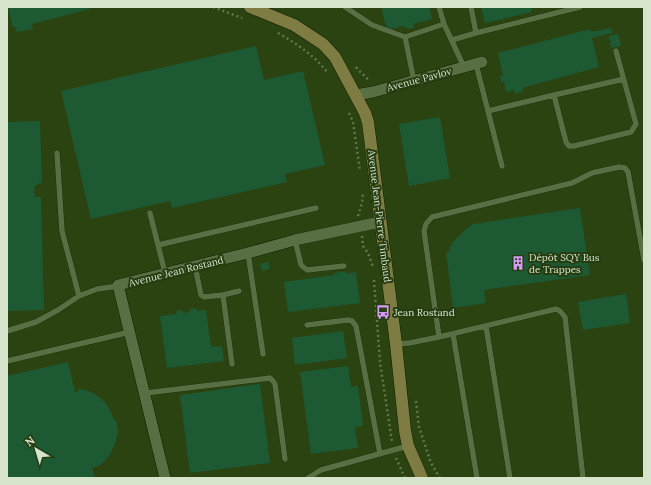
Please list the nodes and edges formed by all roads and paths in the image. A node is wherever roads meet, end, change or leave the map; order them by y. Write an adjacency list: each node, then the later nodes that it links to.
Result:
1 (213, 7): 7 (path)
2 (250, 7): 19 (street, Avenue Jean-Pierre Timbaud)
3 (345, 7): 11 (lane)
4 (439, 7): 8 (lane)
5 (471, 7): 10 (lane)
6 (580, 7): 10 (lane)
7 (246, 19)
8 (444, 24): 11 (lane); 12 (lane)
9 (277, 32): 16 (path)
10 (476, 32): 12 (lane)
11 (405, 37): 18 (lane)
12 (452, 40): 15 (lane)
13 (616, 50): 17 (lane)
14 (479, 63): 15 (street, Avenue Pavlov); 22 (lane)
15 (464, 67): 18 (street, Avenue Pavlov)
16 (328, 73)
17 (624, 79): 20 (lane); 20 (lane)
18 (414, 81): 19 (street, Avenue Pavlov)
19 (356, 95): 30 (street, Avenue Jean-Pierre Timbaud)
20 (554, 95): 22 (lane)
21 (349, 111): 25 (path)
22 (488, 111): 24 (lane)
23 (57, 154): 44 (lane)
24 (502, 166)
25 (361, 174)
26 (362, 188): 29 (path)
27 (316, 208): 33 (lane)
28 (150, 213): 33 (lane)
29 (358, 216)
30 (380, 222): 31 (street, Avenue Jean Rostand); 51 (street, Avenue Jean-Pierre Timbaud)
31 (296, 240): 34 (street, Avenue Jean Rostand); 37 (lane)
32 (362, 240): 38 (path)
33 (158, 245): 39 (lane)
34 (248, 253): 36 (street, Avenue Jean Rostand); 52 (lane)
35 (644, 260): 50 (lane)
36 (195, 266): 39 (street, Avenue Jean Rostand); 43 (lane)
37 (344, 266)
38 (373, 268)
39 (165, 273): 41 (street, Avenue Jean Rostand)
40 (374, 276): 58 (path)
41 (119, 286): 44 (lane); 48 (street, Avenue Jean Rostand)
42 (239, 291): 43 (lane)
43 (223, 295): 54 (lane)
44 (79, 296): 47 (lane)
45 (307, 325): 59 (lane)
46 (486, 326): 49 (lane); 67 (lane); 68 (lane)
47 (7, 331)
48 (130, 332): 53 (lane); 55 (street, Avenue Jean Rostand)
49 (453, 334): 50 (lane); 66 (lane)
50 (439, 337): 51 (lane)
51 (396, 344): 57 (street, Avenue Jean-Pierre Timbaud)
52 (263, 354)
53 (7, 361)
54 (232, 364)
55 (145, 393): 60 (lane); 61 (street, Avenue Jean Rostand)
56 (415, 398): 65 (path)
57 (408, 446): 58 (lane); 64 (street, Avenue Jean-Pierre Timbaud)
58 (394, 450): 59 (lane); 63 (path)
59 (380, 454): 62 (lane)
60 (286, 459)
61 (165, 478)
62 (308, 478)
63 (405, 478)
64 (422, 478)
65 (440, 478)
66 (477, 478)
67 (510, 478)
68 (583, 478)

